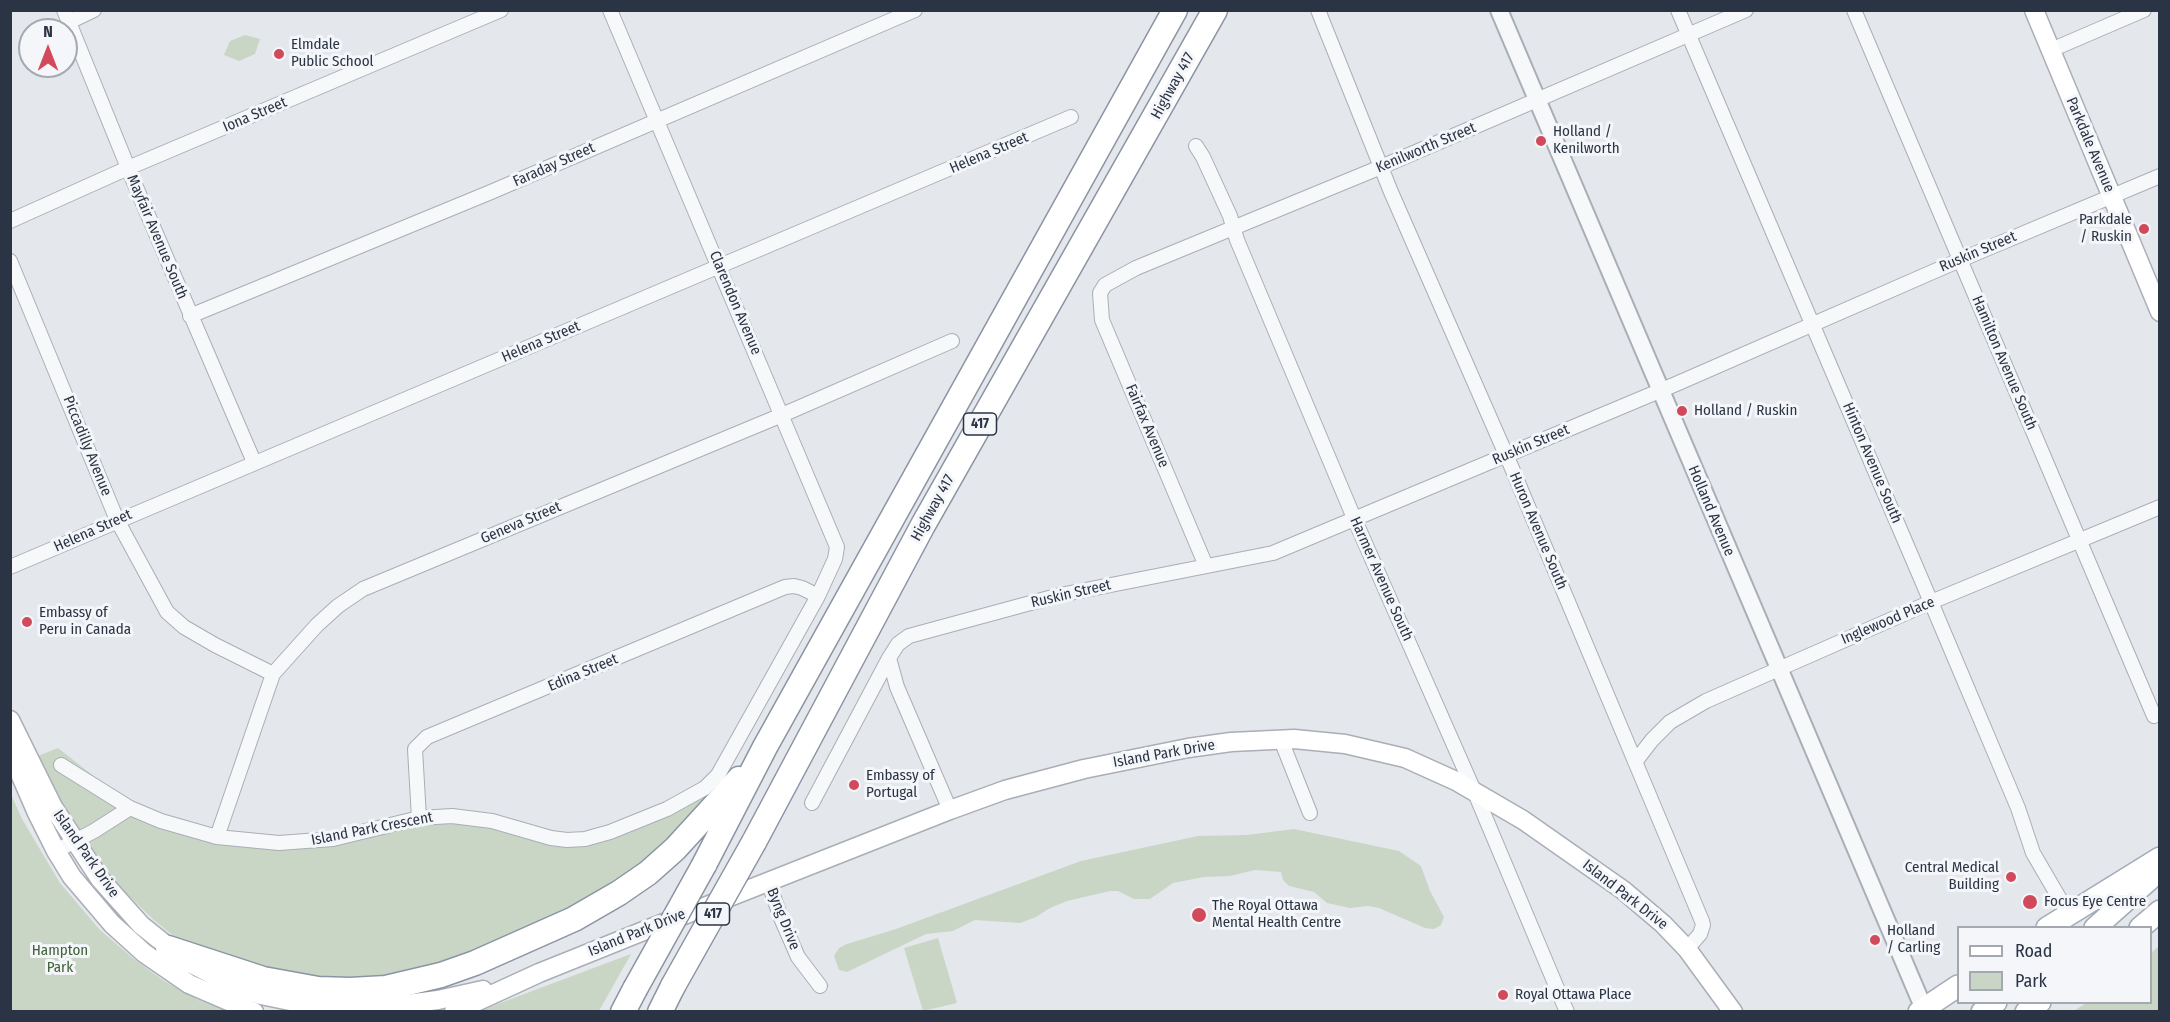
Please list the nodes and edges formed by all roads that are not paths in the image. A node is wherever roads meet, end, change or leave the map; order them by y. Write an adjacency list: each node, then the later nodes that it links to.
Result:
1 (94, 10): 14 (street)
2 (501, 10): 22 (street, Iona Street)
3 (610, 10): 19 (street, Clarendon Avenue)
4 (915, 10): 19 (street, Faraday Street)
5 (1175, 10): 53 (highway, 417)
6 (1215, 10): 83 (highway, Highway 417 / 417, bridge)
7 (1318, 10): 21 (street, Huron Avenue South)
8 (1499, 10): 17 (street, Holland Avenue)
9 (1678, 10): 15 (street, Hinton Avenue South)
10 (1746, 10): 15 (street, Kenilworth Street)
11 (1854, 10): 27 (street, Hamilton Avenue South)
12 (2034, 10): 16 (main road, Parkdale Avenue)
13 (2144, 10): 16 (street)
14 (66, 16): 22 (street, Mayfair Avenue South)
15 (1688, 36): 17 (street, Kenilworth Street); 33 (street, Hinton Avenue South)
16 (2051, 50): 24 (main road, Parkdale Avenue)
17 (1537, 100): 21 (street, Kenilworth Street); 35 (street, Holland Avenue)
18 (1071, 117): 29 (street, Helena Street)
19 (657, 120): 29 (street, Clarendon Avenue); 32 (street, Faraday Street)
20 (1196, 146): 26 (street, Harmer Avenue South)
21 (1381, 167): 26 (street, Kenilworth Street); 37 (street, Huron Avenue South)
22 (128, 168): 25 (street, Iona Street); 32 (street, Mayfair Avenue South)
23 (2160, 176): 24 (street, Ruskin Street)
24 (2111, 196): 27 (street, Ruskin Street); 31 (main road, Parkdale Avenue)
25 (10, 221)
26 (1234, 228): 30 (street, Kenilworth Street); 40 (street, Harmer Avenue South)
27 (1960, 260): 33 (street, Ruskin Street); 42 (street, Hamilton Avenue South)
28 (10, 261): 41 (street, Piccadilly Avenue)
29 (719, 267): 36 (street, Clarendon Avenue); 38 (street, Helena Street)
30 (1105, 285): 43 (street, Fairfax Avenue)
31 (2160, 312)
32 (190, 316): 38 (street, Mayfair Avenue South)
33 (1813, 324): 35 (street, Ruskin Street); 46 (street, Hinton Avenue South)
34 (952, 341): 36 (street, Geneva Street)
35 (1659, 391): 37 (street, Ruskin Street); 48 (street, Holland Avenue)
36 (782, 415): 45 (street, Clarendon Avenue); 49 (street, Geneva Street)
37 (1506, 456): 40 (street, Ruskin Street); 55 (street, Huron Avenue South)
38 (254, 462): 41 (street, Helena Street)
39 (2160, 507): 42 (street, Inglewood Place)
40 (1354, 518): 43 (street, Ruskin Street); 57 (street, Harmer Avenue South)
41 (117, 520): 44 (street, Helena Street); 49 (street, Piccadilly Avenue)
42 (2080, 541): 46 (street, Inglewood Place); 50 (street, Hamilton Avenue South)
43 (1206, 566): 47 (street, Ruskin Street)
44 (10, 567)
45 (818, 596): 62 (street, Edina Street); 62 (street, Island Park Crescent)
46 (1931, 602): 48 (street, Inglewood Place); 70 (street, Hinton Avenue South)
47 (889, 658): 58 (street, Ruskin Street); 60 (street)
48 (1778, 669): 55 (street, Inglewood Place); 86 (street, Holland Avenue)
49 (273, 674): 63 (street, Geneva Street)
50 (2154, 716)
51 (10, 720): 64 (main road, Island Park Drive)
52 (1281, 740): 57 (main road, Island Park Drive); 60 (main road, Island Park Drive); 61 (street)
53 (765, 747): 74 (highway); 82 (highway, 417, bridge)
54 (10, 751): 65 (main road, Island Park Drive)
55 (1635, 762): 75 (street, Huron Avenue South)
56 (61, 765): 59 (street, Island Park Crescent)
57 (1475, 793): 75 (main road, Island Park Drive); 84 (street, Harmer Avenue South)
58 (812, 802)
59 (130, 808): 63 (street, Island Park Crescent); 64 (street)
60 (950, 810): 68 (main road, Island Park Drive)
61 (1310, 813)
62 (419, 818): 63 (street, Island Park Crescent)
63 (217, 837)
64 (74, 842): 65 (street); 74 (main road, Island Park Drive)
65 (56, 851): 80 (main road, Island Park Drive)
66 (2160, 858): 70 (main road)
67 (2160, 870): 72 (main road)
68 (768, 881): 76 (main road, Island Park Drive); 77 (street, Byng Drive)
69 (2160, 911): 73 (main road)
70 (2068, 914): 71 (main road)
71 (2049, 926)
72 (2096, 926)
73 (2141, 926)
74 (168, 948): 79 (main road, Island Park Drive)
75 (1687, 948): 85 (main road, Island Park Drive)
76 (539, 973): 79 (main road, Island Park Drive); 81 (main road, Island Park Drive)
77 (820, 986)
78 (1957, 987): 86 (main road)
79 (380, 1010)
80 (254, 1011)
81 (454, 1011)
82 (623, 1011)
83 (660, 1011)
84 (1567, 1011)
85 (1733, 1011)
86 (1922, 1011)

